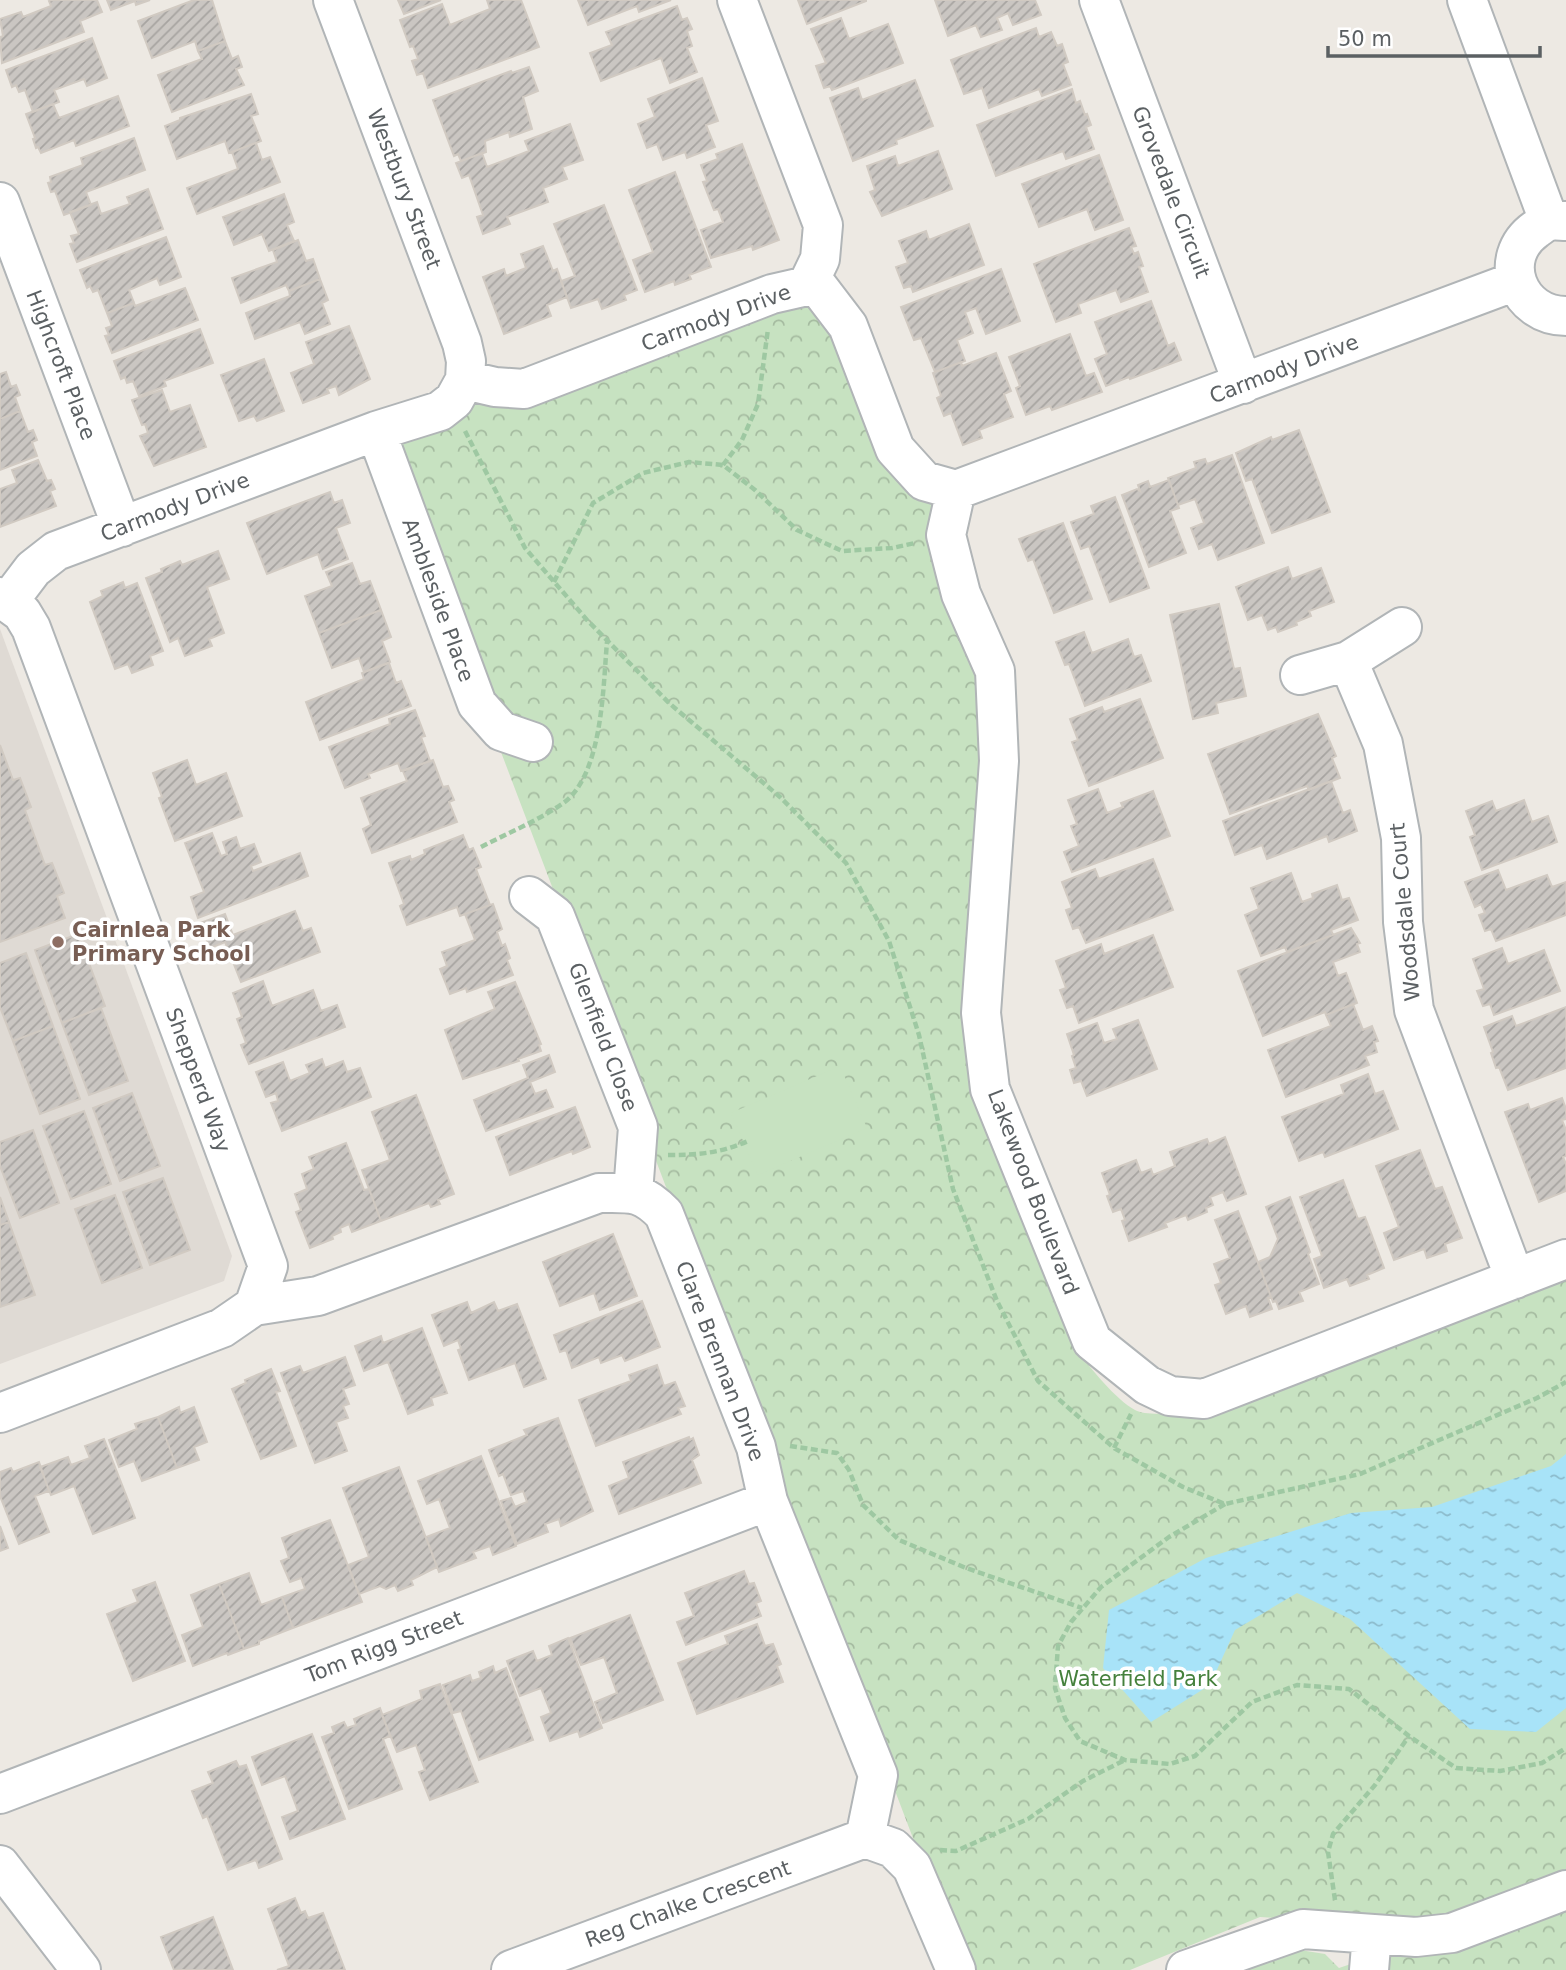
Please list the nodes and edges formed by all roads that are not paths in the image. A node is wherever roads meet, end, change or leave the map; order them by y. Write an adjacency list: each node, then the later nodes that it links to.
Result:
1 (333, 0): 10 (street, Westbury Street)
2 (737, 0): 8 (street)
3 (1099, 0): 11 (street, Grovedale Circuit)
4 (1467, 0): 6 (street)
5 (0, 202): 14 (street, Highcroft Place)
6 (1558, 221): 7 (street)
7 (1516, 281): 9 (street); 11 (street, Carmody Drive)
8 (790, 290): 10 (street, Carmody Drive); 13 (street, Carmody Drive)
9 (1566, 316)
10 (465, 380): 12 (street, Carmody Drive)
11 (1243, 384): 13 (street, Carmody Drive)
12 (376, 431): 14 (street, Carmody Drive); 19 (street, Ambleside Place)
13 (956, 490): 23 (street, Lakewood Boulevard)
14 (122, 527): 15 (street, Carmody Drive)
15 (4, 600): 24 (street, Shepperd Way)
16 (1402, 627): 17 (street)
17 (1348, 661): 18 (street); 23 (street, Woodsdale Court)
18 (1300, 675)
19 (533, 742)
20 (528, 897): 21 (street, Glenfield Close)
21 (633, 1193): 24 (street); 26 (street, Clare Brennan Drive)
22 (1566, 1259): 23 (street, Lakewood Boulevard)
23 (1515, 1279)
24 (254, 1307): 25 (street)
25 (0, 1413)
26 (768, 1501): 27 (street, Tom Rigg Street); 28 (street, Clare Brennan Drive)
27 (0, 1794)
28 (879, 1843): 33 (street, Reg Chalke Crescent); 34 (street)
29 (0, 1865): 32 (street)
30 (1566, 1890): 31 (street)
31 (1371, 1952): 35 (street)
32 (81, 1970)
33 (510, 1970)
34 (956, 1970)
35 (1186, 1970)

